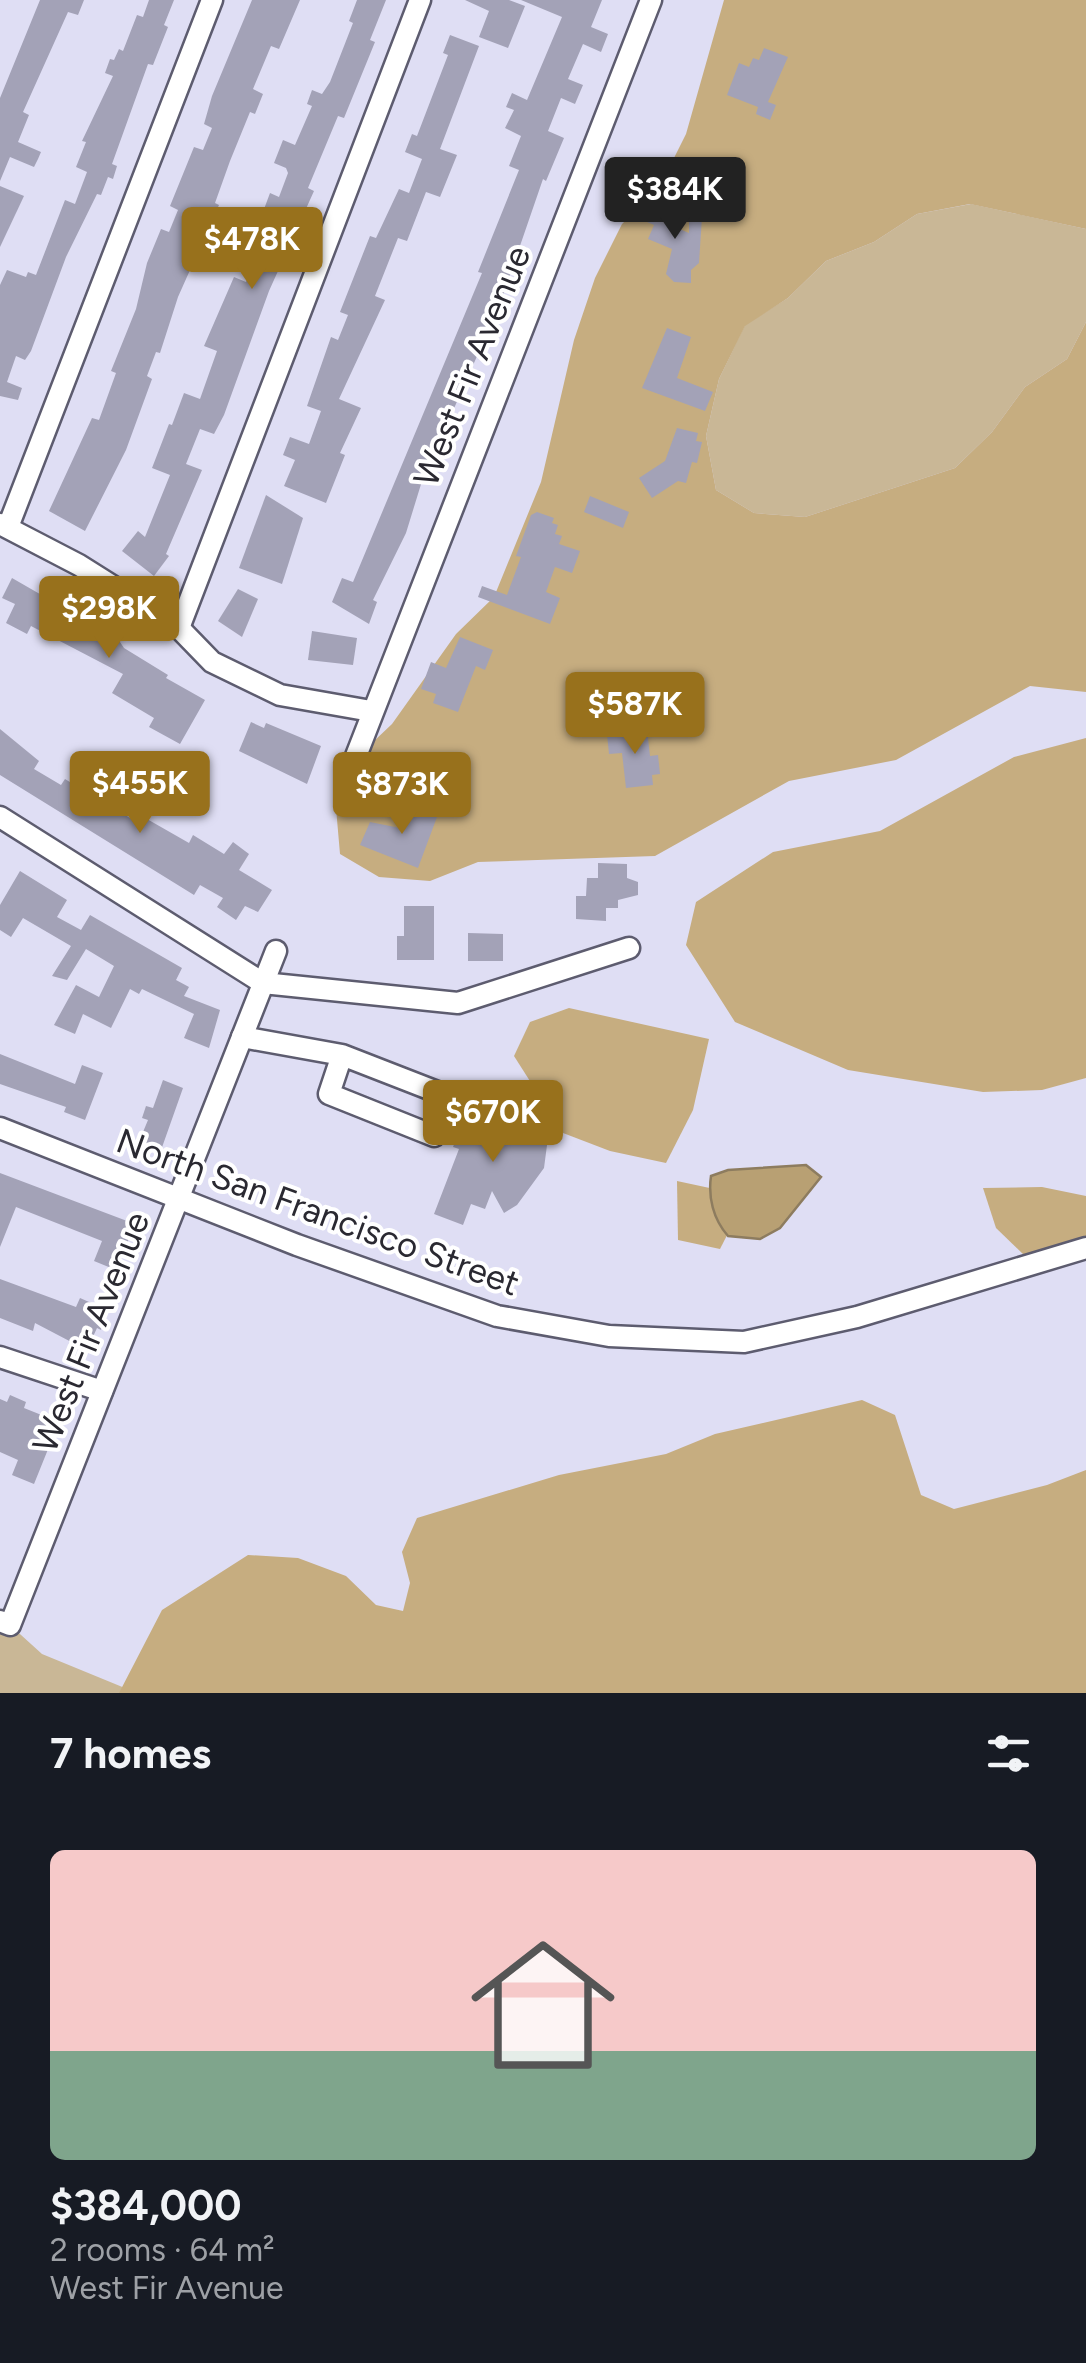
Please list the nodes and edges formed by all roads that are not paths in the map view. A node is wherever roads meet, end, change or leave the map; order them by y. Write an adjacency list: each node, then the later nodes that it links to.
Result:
1 (212, 0): 4 (street)
2 (420, 0): 5 (street)
3 (652, 0): 6 (street, West Fir Avenue)
4 (4, 525): 5 (street)
5 (179, 628): 6 (street)
6 (371, 711): 7 (street, West Fir Avenue)
7 (356, 756)
8 (0, 817): 11 (street)
9 (630, 948): 11 (street)
10 (276, 951): 11 (street, West Fir Avenue)
11 (263, 984): 12 (street, West Fir Avenue)
12 (242, 1036): 13 (street); 15 (street, West Fir Avenue)
13 (342, 1055): 13 (street)
14 (0, 1128): 15 (street, North San Francisco Street)
15 (178, 1198): 16 (street, North San Francisco Street); 18 (street, West Fir Avenue)
16 (1086, 1248)
17 (0, 1357): 18 (street)
18 (102, 1392): 19 (street, West Fir Avenue)
19 (5, 1623)

